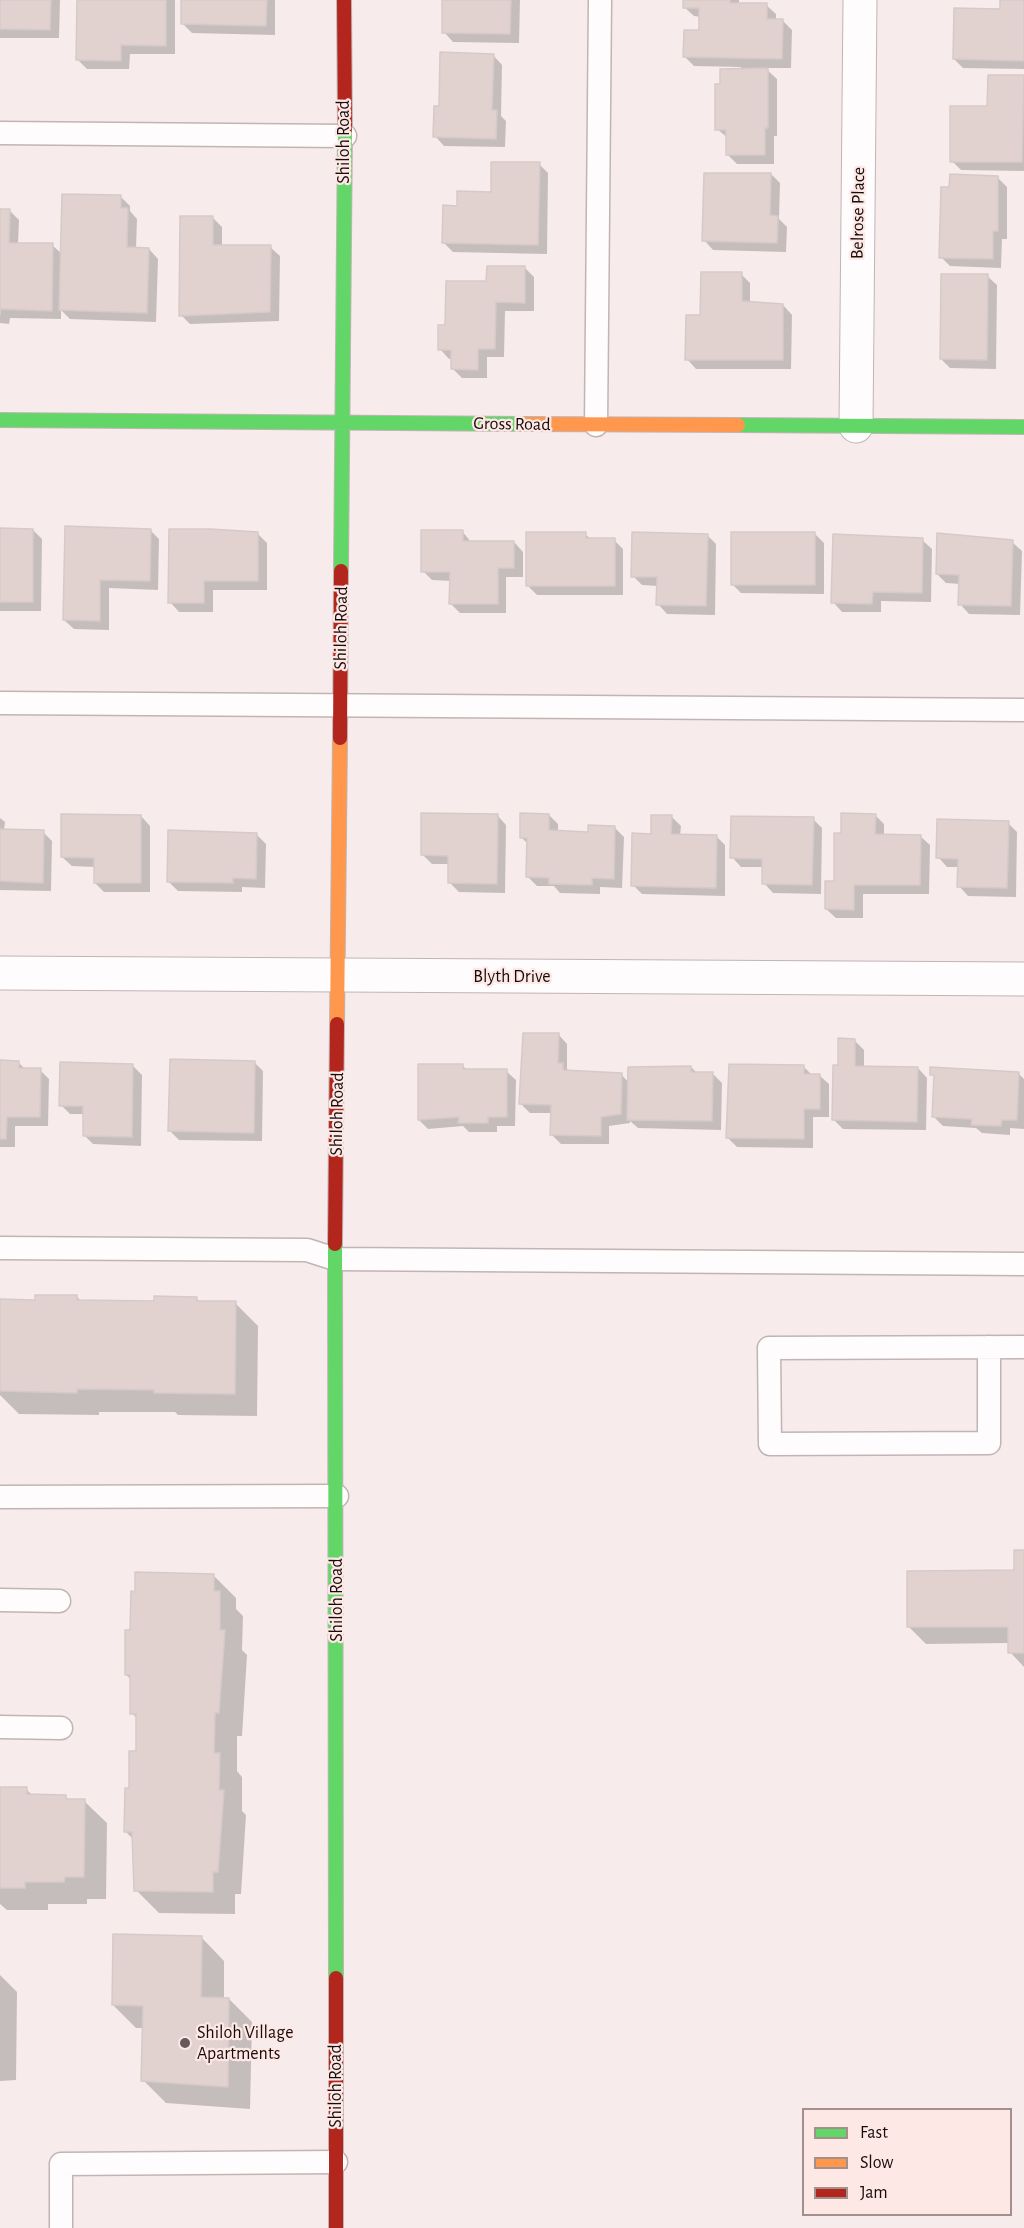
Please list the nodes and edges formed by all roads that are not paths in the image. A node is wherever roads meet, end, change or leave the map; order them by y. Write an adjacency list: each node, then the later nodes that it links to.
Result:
1 (344, 0): 5 (street, Shiloh Road)
2 (600, 0): 8 (lane)
3 (860, 0): 9 (street, Belrose Place)
4 (0, 133): 5 (lane)
5 (345, 136): 7 (street, Shiloh Road)
6 (0, 420): 7 (street, Gross Road)
7 (343, 423): 8 (street, Gross Road); 12 (street, Shiloh Road)
8 (596, 425): 9 (street, Gross Road)
9 (856, 426): 10 (street, Gross Road)
10 (1024, 427)
11 (0, 703): 12 (lane)
12 (340, 705): 13 (lane); 15 (street, Shiloh Road)
13 (1024, 710)
14 (0, 973): 15 (street, Blyth Drive)
15 (339, 976): 16 (street, Blyth Drive); 18 (street, Shiloh Road)
16 (1024, 980)
17 (0, 1248): 18 (lane)
18 (335, 1259): 19 (lane); 22 (street, Shiloh Road)
19 (1024, 1264)
20 (989, 1347): 20 (lane); 21 (lane)
21 (1024, 1347)
22 (337, 1496): 23 (lane); 28 (street, Shiloh Road)
23 (0, 1497)
24 (0, 1600): 25 (lane)
25 (59, 1601)
26 (0, 1727): 27 (lane)
27 (61, 1728)
28 (336, 2162): 29 (lane); 30 (street, Shiloh Road)
29 (61, 2228)
30 (336, 2228)

